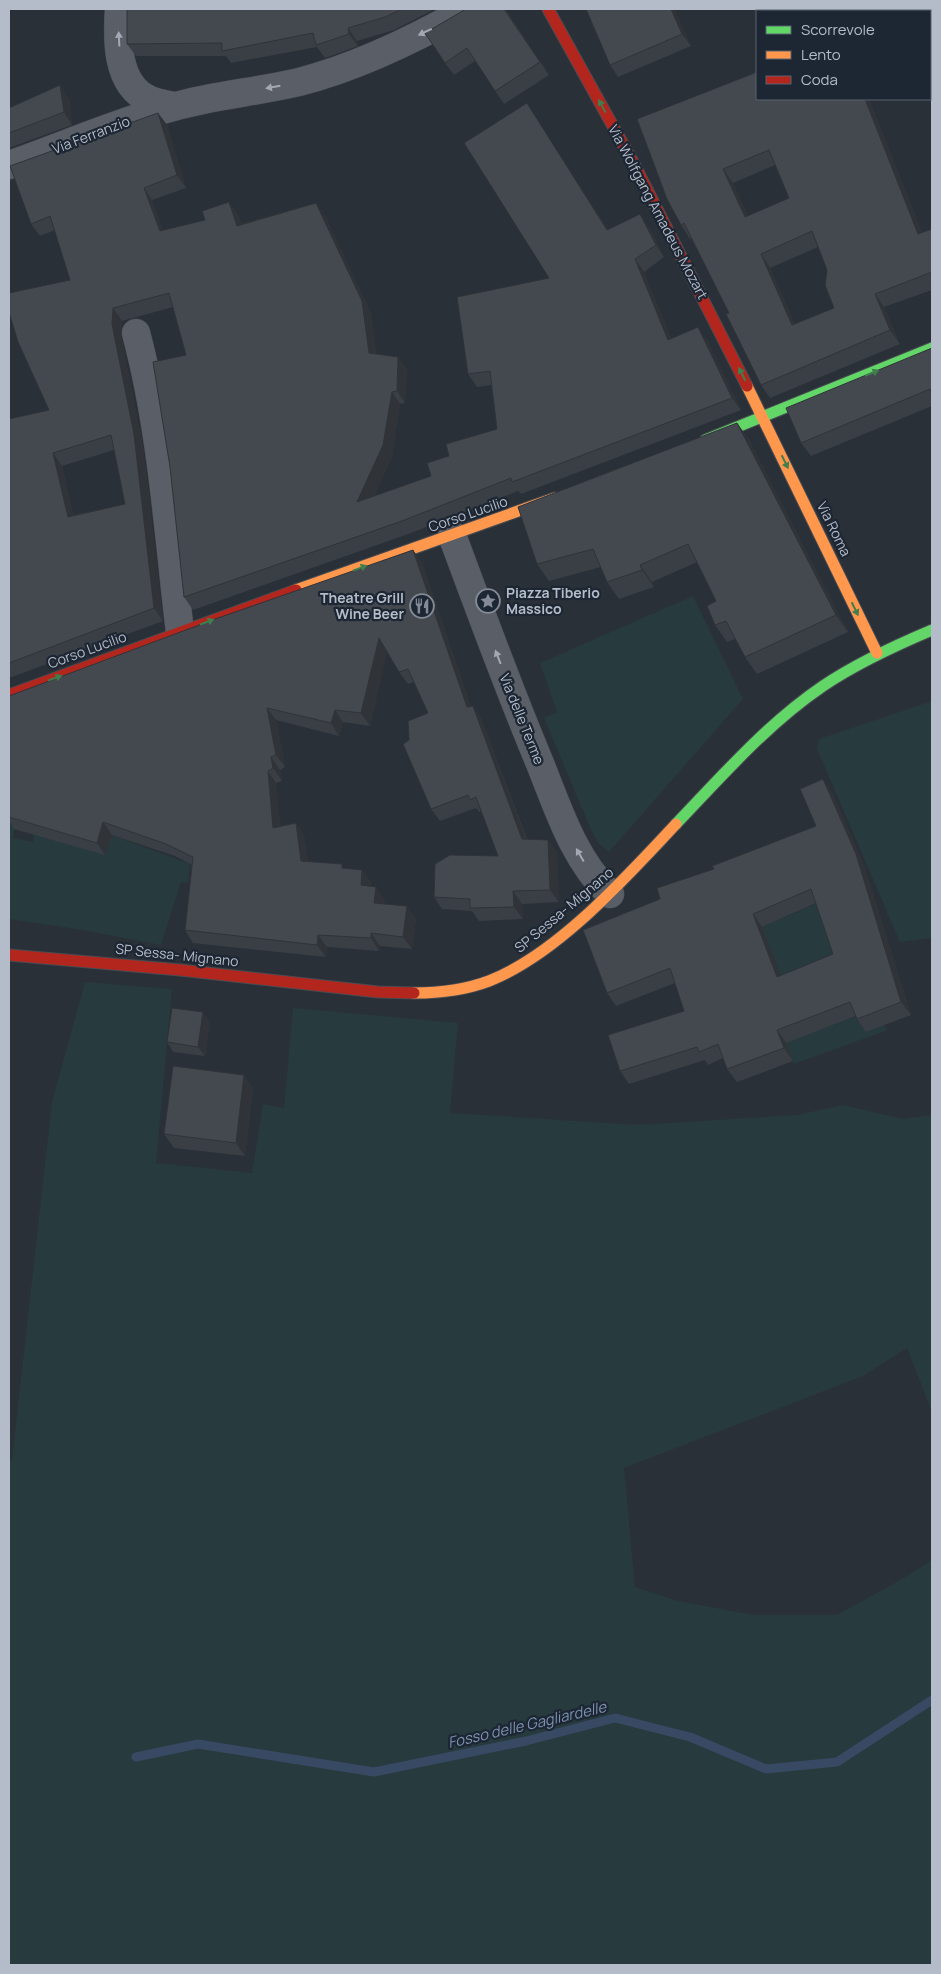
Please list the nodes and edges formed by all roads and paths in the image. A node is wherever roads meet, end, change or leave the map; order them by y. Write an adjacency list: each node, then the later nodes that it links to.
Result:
1 (119, 9): 4 (street, one-way to 1)
2 (468, 9): 4 (street, one-way to 4)
3 (548, 9): 8 (street, Via Wolfgang Amadeus Mozart, one-way to 3)
4 (174, 106): 5 (street, Via Ferranzio)
5 (9, 165)
6 (136, 334): 13 (street)
7 (932, 348): 8 (street, one-way to 7)
8 (764, 418): 9 (street); 14 (street, Via Roma, one-way to 14)
9 (698, 443)
10 (568, 493): 11 (street, Corso Lucilio)
11 (452, 535): 13 (street, Corso Lucilio, one-way to 11); 16 (street, Via delle Terme, one-way to 11)
12 (932, 630): 14 (street, SP Sessa- Mignano)
13 (180, 632): 15 (street, Corso Lucilio, one-way to 13)
14 (877, 653): 16 (street, SP Sessa- Mignano)
15 (9, 695)
16 (610, 894): 17 (street, SP Sessa- Mignano)
17 (9, 955)

